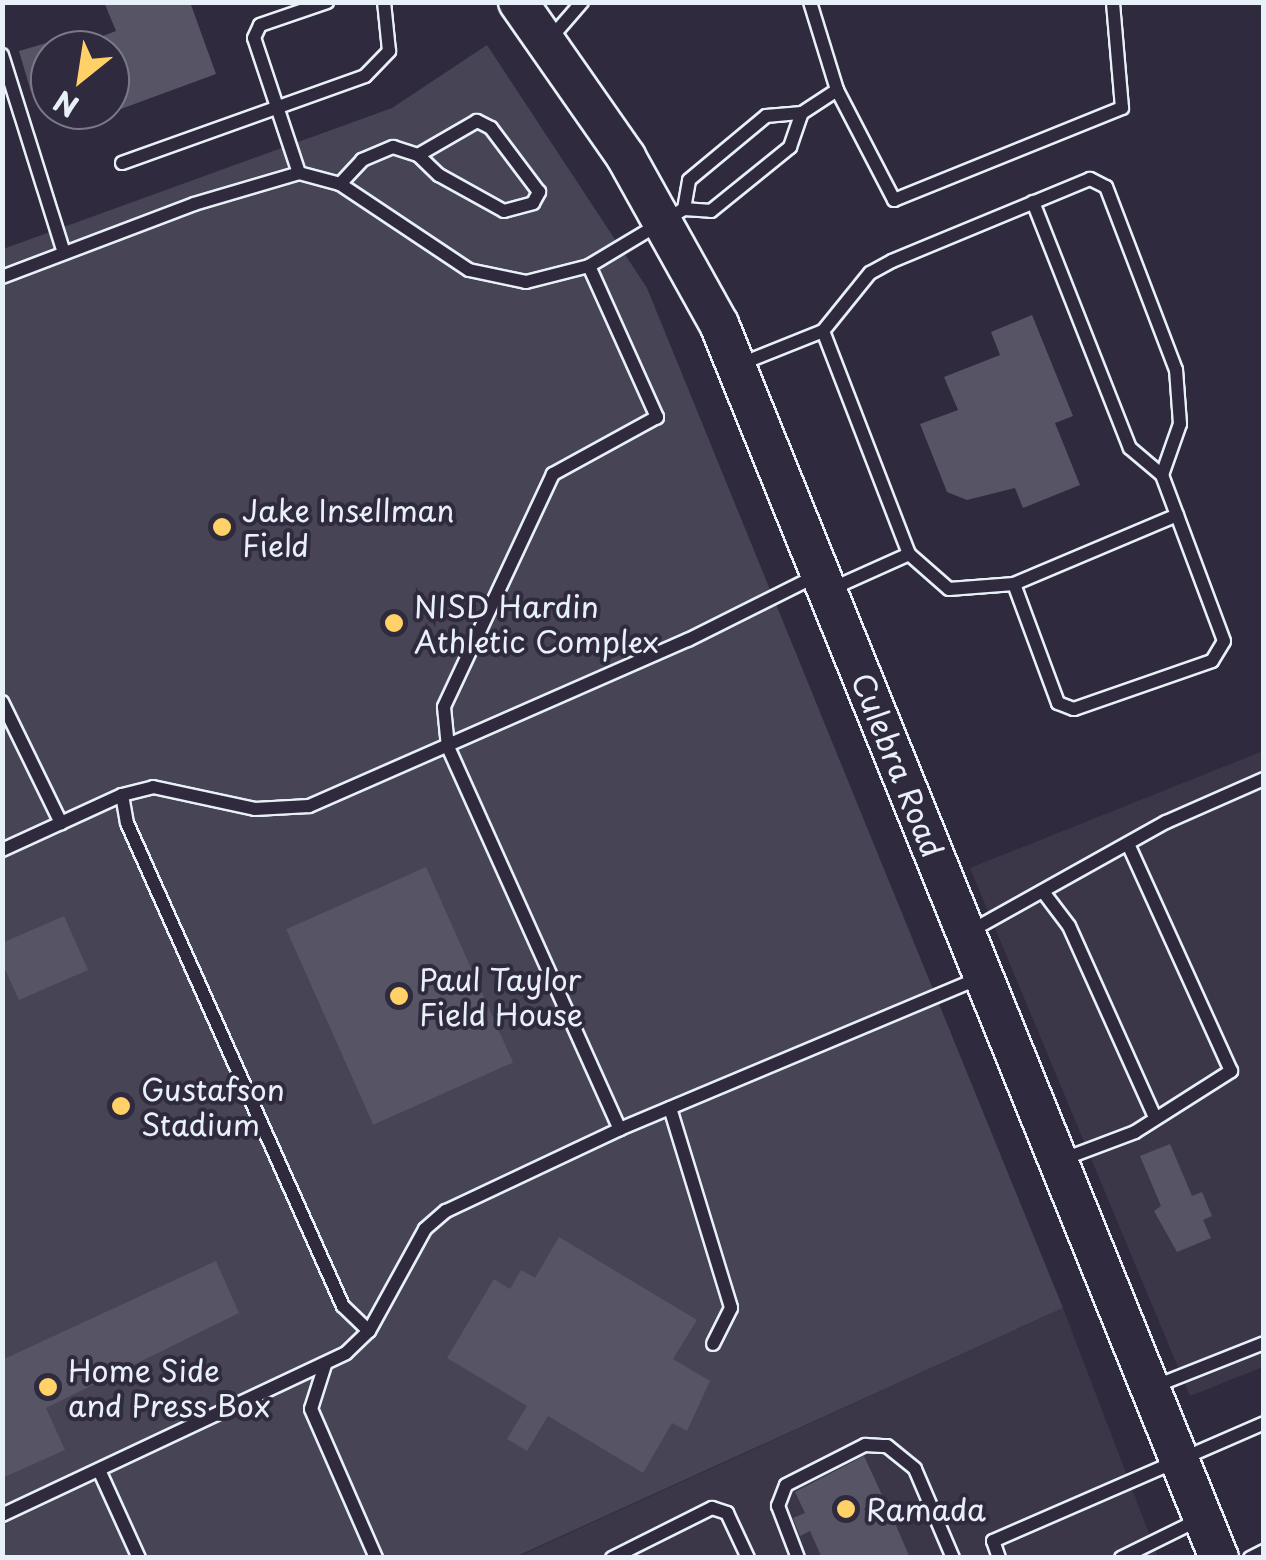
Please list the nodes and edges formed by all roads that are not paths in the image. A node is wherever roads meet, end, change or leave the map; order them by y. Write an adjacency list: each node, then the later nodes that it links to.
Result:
1 (327, 2): 10 (lane)
2 (384, 2): 10 (lane)
3 (518, 2): 7 (main road, Culebra Road)
4 (582, 2): 7 (lane)
5 (810, 2): 9 (lane)
6 (1113, 2): 9 (lane)
7 (548, 41): 17 (main road, Culebra Road)
8 (2, 55): 18 (lane)
9 (837, 90): 11 (lane)
10 (275, 108): 13 (lane); 14 (lane)
11 (802, 113): 17 (lane); 17 (lane)
12 (418, 155): 12 (lane); 15 (lane)
13 (122, 163)
14 (299, 173): 15 (lane); 18 (lane)
15 (340, 184): 19 (lane)
16 (1034, 202): 21 (lane); 23 (lane); 23 (lane)
17 (674, 216): 19 (lane); 22 (main road, Culebra Road)
18 (64, 253): 20 (lane)
19 (590, 266): 29 (lane)
20 (2, 277)
21 (824, 330): 22 (lane); 25 (lane)
22 (736, 366): 26 (main road, Culebra Road)
23 (1162, 475): 24 (lane)
24 (1177, 515): 27 (lane); 27 (lane)
25 (909, 554): 26 (lane); 27 (lane)
26 (824, 582): 29 (lane); 36 (main road, Culebra Road)
27 (1014, 584)
28 (2, 702): 32 (lane)
29 (448, 747): 31 (lane); 40 (lane)
30 (1264, 780): 33 (lane)
31 (122, 795): 32 (lane); 42 (lane)
32 (61, 824): 34 (lane)
33 (1128, 844): 35 (lane); 39 (lane)
34 (2, 850)
35 (1044, 892): 36 (lane); 39 (lane)
36 (966, 933): 37 (main road, Culebra Road)
37 (984, 976): 38 (lane); 41 (main road, Culebra Road)
38 (670, 1108): 40 (lane); 44 (lane)
39 (1155, 1117): 41 (lane)
40 (620, 1129): 42 (lane)
41 (1058, 1162): 46 (main road, Culebra Road)
42 (369, 1331): 45 (lane)
43 (1264, 1343): 46 (lane)
44 (712, 1344)
45 (325, 1365): 49 (lane); 54 (lane)
46 (1150, 1388): 48 (main road, Culebra Road)
47 (1264, 1423): 48 (lane)
48 (1178, 1456): 51 (main road, Culebra Road); 59 (lane)
49 (99, 1470): 50 (lane); 53 (lane)
50 (2, 1514)
51 (1203, 1518): 60 (lane); 61 (main road, Culebra Road)
52 (1264, 1551): 62 (lane)
53 (138, 1558)
54 (376, 1558)
55 (612, 1558): 56 (lane)
56 (748, 1558)
57 (798, 1558): 58 (lane)
58 (953, 1558)
59 (999, 1558)
60 (1121, 1558)
61 (1219, 1558)
62 (1250, 1558)

